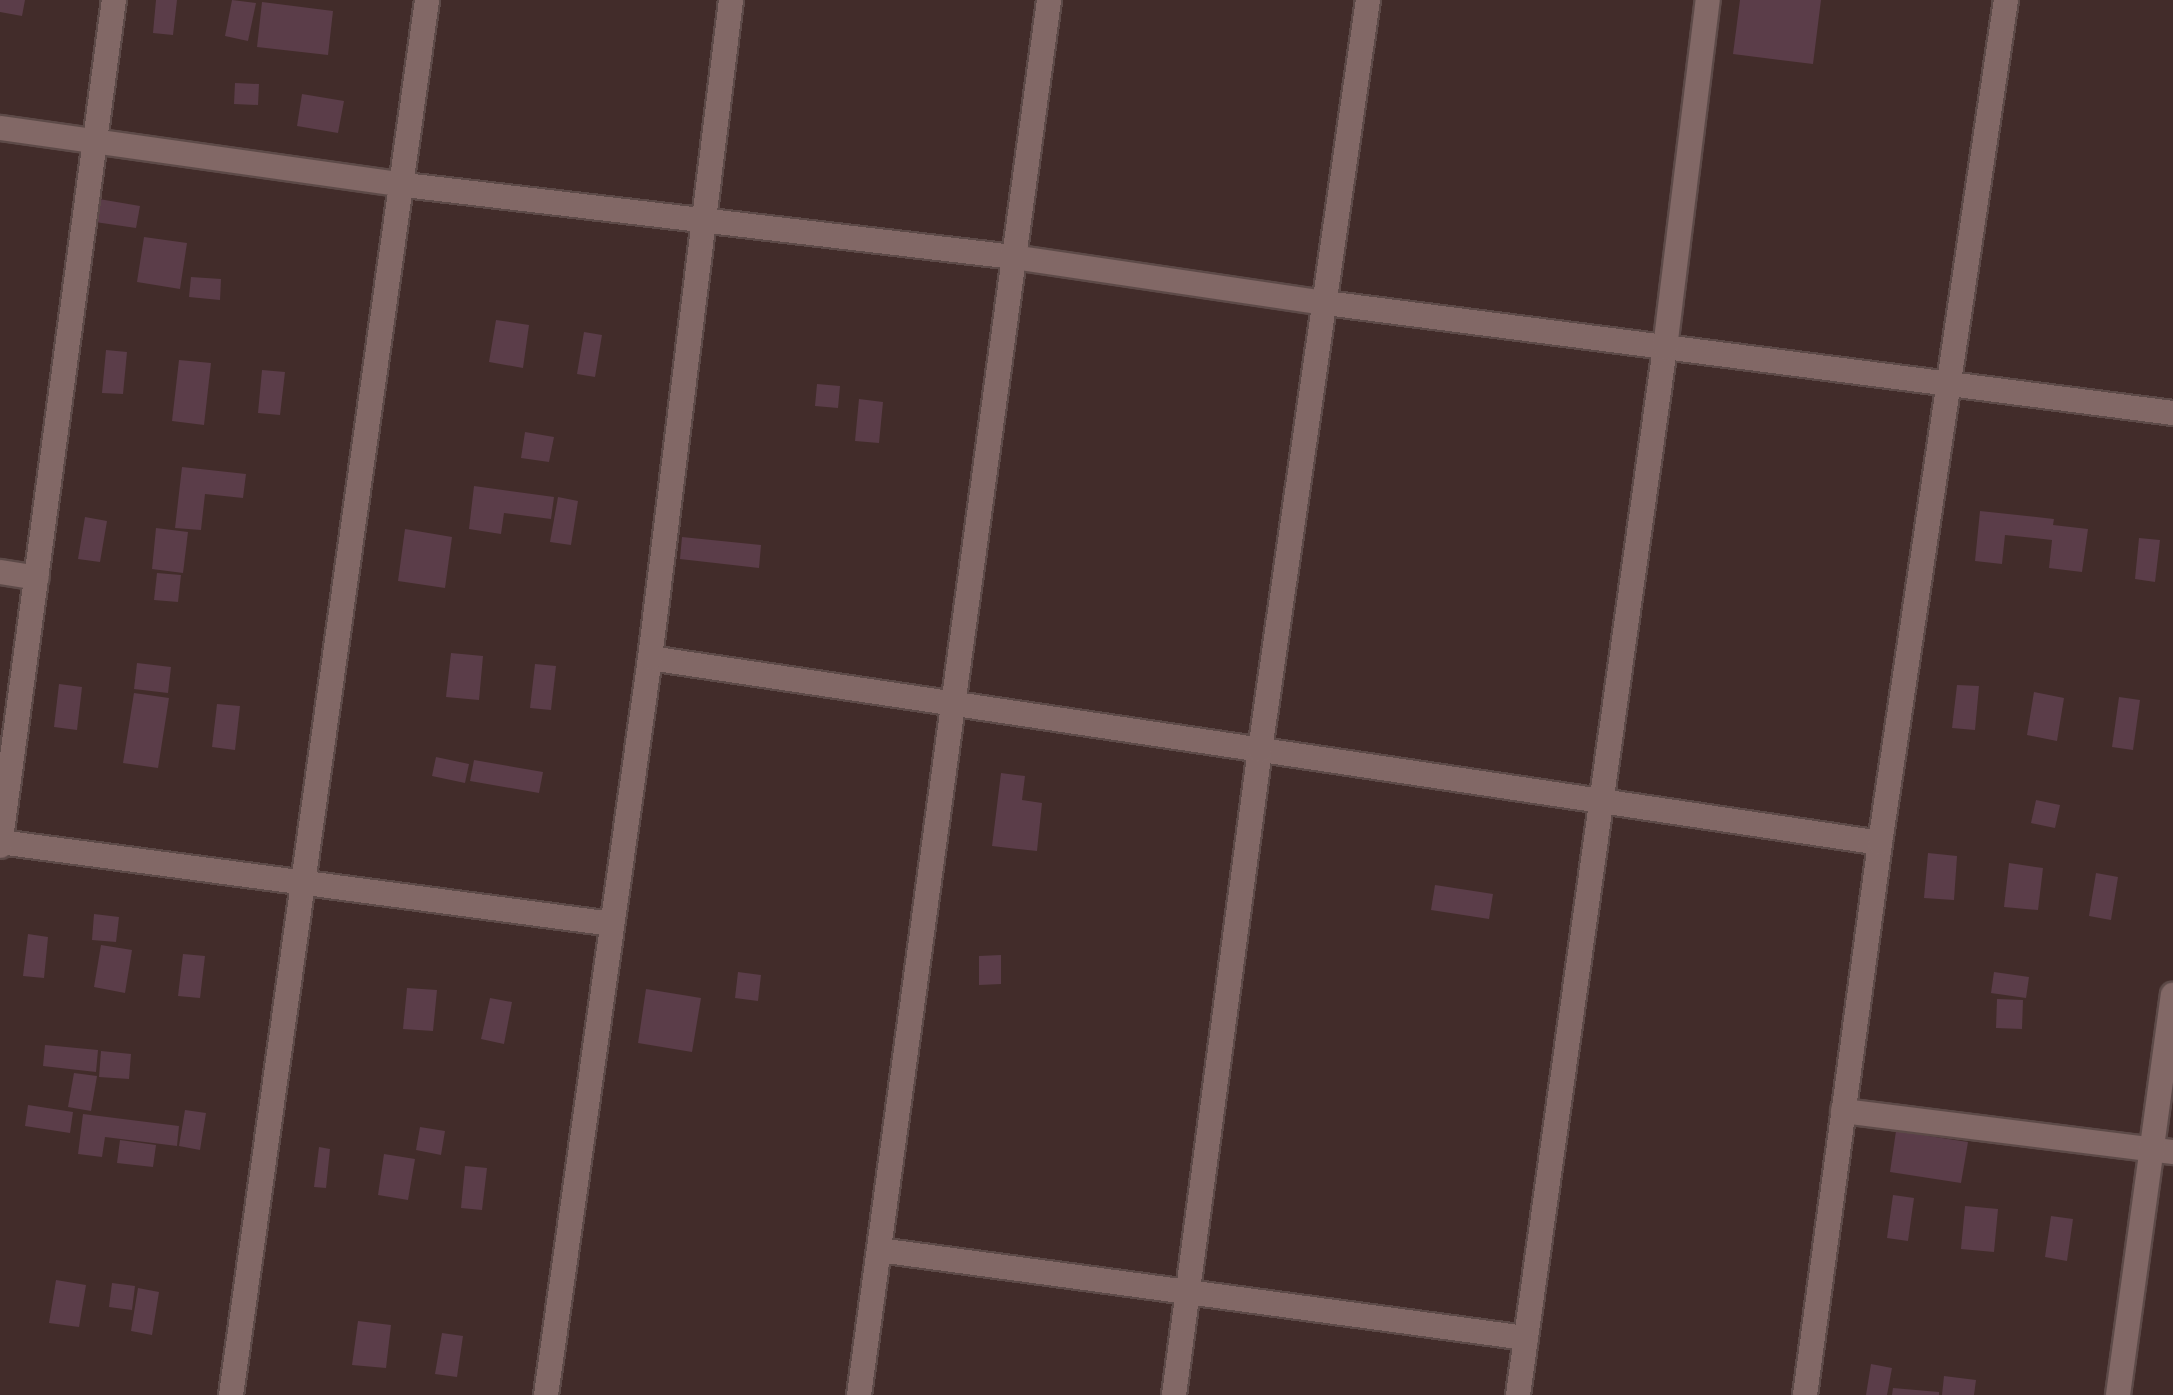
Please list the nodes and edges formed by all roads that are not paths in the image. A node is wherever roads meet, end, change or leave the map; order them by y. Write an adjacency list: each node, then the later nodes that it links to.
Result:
1 (114, 0): 9 (street)
2 (427, 0): 10 (street)
3 (731, 0): 11 (street)
4 (1049, 0): 12 (street)
5 (1368, 0): 13 (street)
6 (1708, 0): 14 (street)
7 (2006, 0): 15 (street)
8 (0, 128): 9 (street)
9 (94, 140): 10 (street); 18 (street)
10 (405, 185): 11 (street); 25 (street)
11 (703, 221): 12 (street); 19 (street)
12 (1013, 257): 13 (street); 20 (street)
13 (1326, 303): 14 (street); 21 (street)
14 (1665, 348): 15 (street); 22 (street)
15 (1951, 384): 16 (street); 23 (street)
16 (2173, 413)
17 (0, 572): 18 (street)
18 (37, 578): 24 (street)
19 (650, 658): 20 (street); 26 (street)
20 (954, 704): 21 (street); 30 (street)
21 (1260, 750): 22 (street); 31 (street)
22 (1600, 801): 23 (street); 32 (street)
23 (1880, 843): 28 (street)
24 (0, 844): 25 (street)
25 (302, 883): 26 (street); 33 (street)
26 (612, 924): 34 (street)
27 (2173, 995): 29 (street)
28 (1843, 1111): 29 (street); 38 (street)
29 (2162, 1150): 39 (street)
30 (879, 1250): 31 (street); 35 (street)
31 (1188, 1292): 32 (street); 36 (street)
32 (1526, 1338): 37 (street)
33 (231, 1395)
34 (546, 1395)
35 (859, 1395)
36 (1174, 1395)
37 (1518, 1395)
38 (1805, 1395)
39 (2118, 1395)

